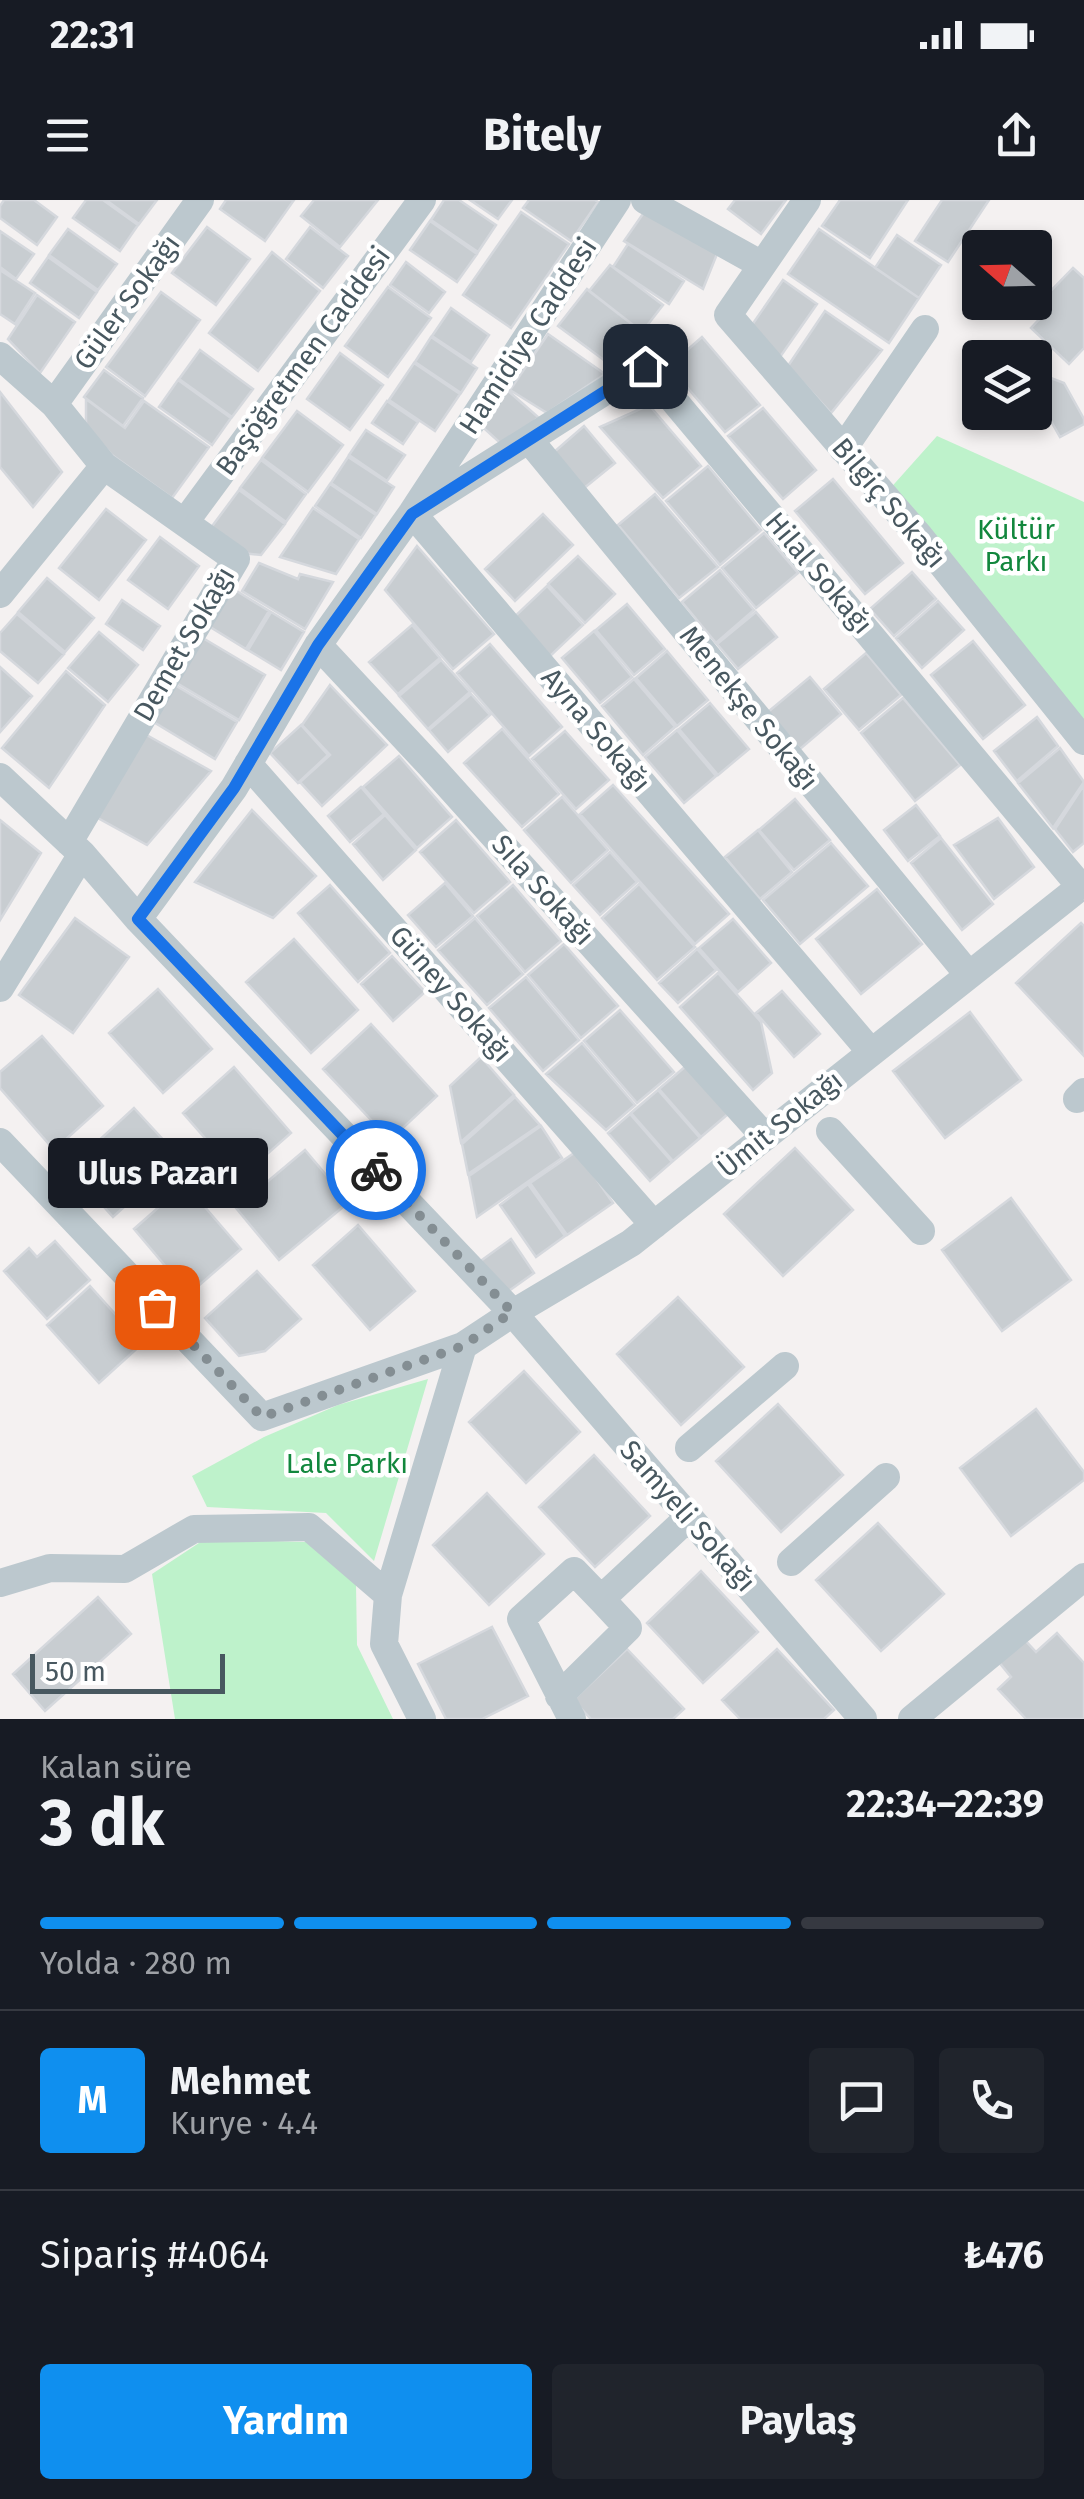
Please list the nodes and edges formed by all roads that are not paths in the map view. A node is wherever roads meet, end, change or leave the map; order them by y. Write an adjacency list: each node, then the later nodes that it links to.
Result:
1 (200, 200): 9 (street, Güler Sokağı)
2 (422, 200): 14 (street, Başöğretmen Caddesi)
3 (618, 200): 13 (street, Hamidiye Caddesi)
4 (645, 200): 6 (street)
5 (807, 200): 6 (street)
6 (762, 265): 11 (street, Bilgiç Sokağı)
7 (925, 328): 11 (street)
8 (0, 356): 9 (street, Demet Sokağı)
9 (54, 404): 12 (street, Demet Sokağı)
10 (530, 441): 13 (street); 21 (street, Hilal Sokağı); 23 (street, Menekşe Sokağı)
11 (844, 449): 17 (street, Bilgiç Sokağı)
12 (104, 466): 14 (street, Demet Sokağı); 15 (street)
13 (412, 514): 16 (street, Hamidiye Caddesi); 25 (street, Ayna Sokağı)
14 (184, 522): 20 (street, Demet Sokağı)
15 (0, 594)
16 (318, 645): 18 (street, Hamidiye Caddesi); 27 (street, Sıla Sokağı)
17 (1084, 741)
18 (248, 764): 22 (street, Hamidiye Caddesi); 29 (street, Güney Sokağı)
19 (0, 777): 20 (street, Samyeli Sokağı)
20 (75, 848): 22 (street, Samyeli Sokağı); 24 (street)
21 (1082, 885): 23 (street, Ümit Sokağı)
22 (138, 919): 31 (street, Samyeli Sokağı)
23 (968, 974): 25 (street, Ümit Sokağı)
24 (0, 988)
25 (871, 1052): 27 (street, Ümit Sokağı)
26 (830, 1131): 30 (street)
27 (765, 1137): 29 (street, Ümit Sokağı)
28 (0, 1142): 32 (street, Ümit Sokağı)
29 (654, 1225): 31 (street, Ümit Sokağı)
30 (921, 1231)
31 (512, 1312): 32 (street, Ümit Sokağı); 36 (street, Samyeli Sokağı)
32 (463, 1346): 40 (street)
33 (785, 1366): 34 (street)
34 (689, 1448)
35 (886, 1477): 37 (street)
36 (689, 1517): 41 (street); 44 (street, Samyeli Sokağı)
37 (791, 1562)
38 (1084, 1577): 45 (street)
39 (0, 1583): 40 (street)
40 (388, 1594): 43 (street)
41 (600, 1600): 42 (street); 42 (street)
42 (566, 1708)
43 (422, 1719)
44 (864, 1719)
45 (912, 1719)

